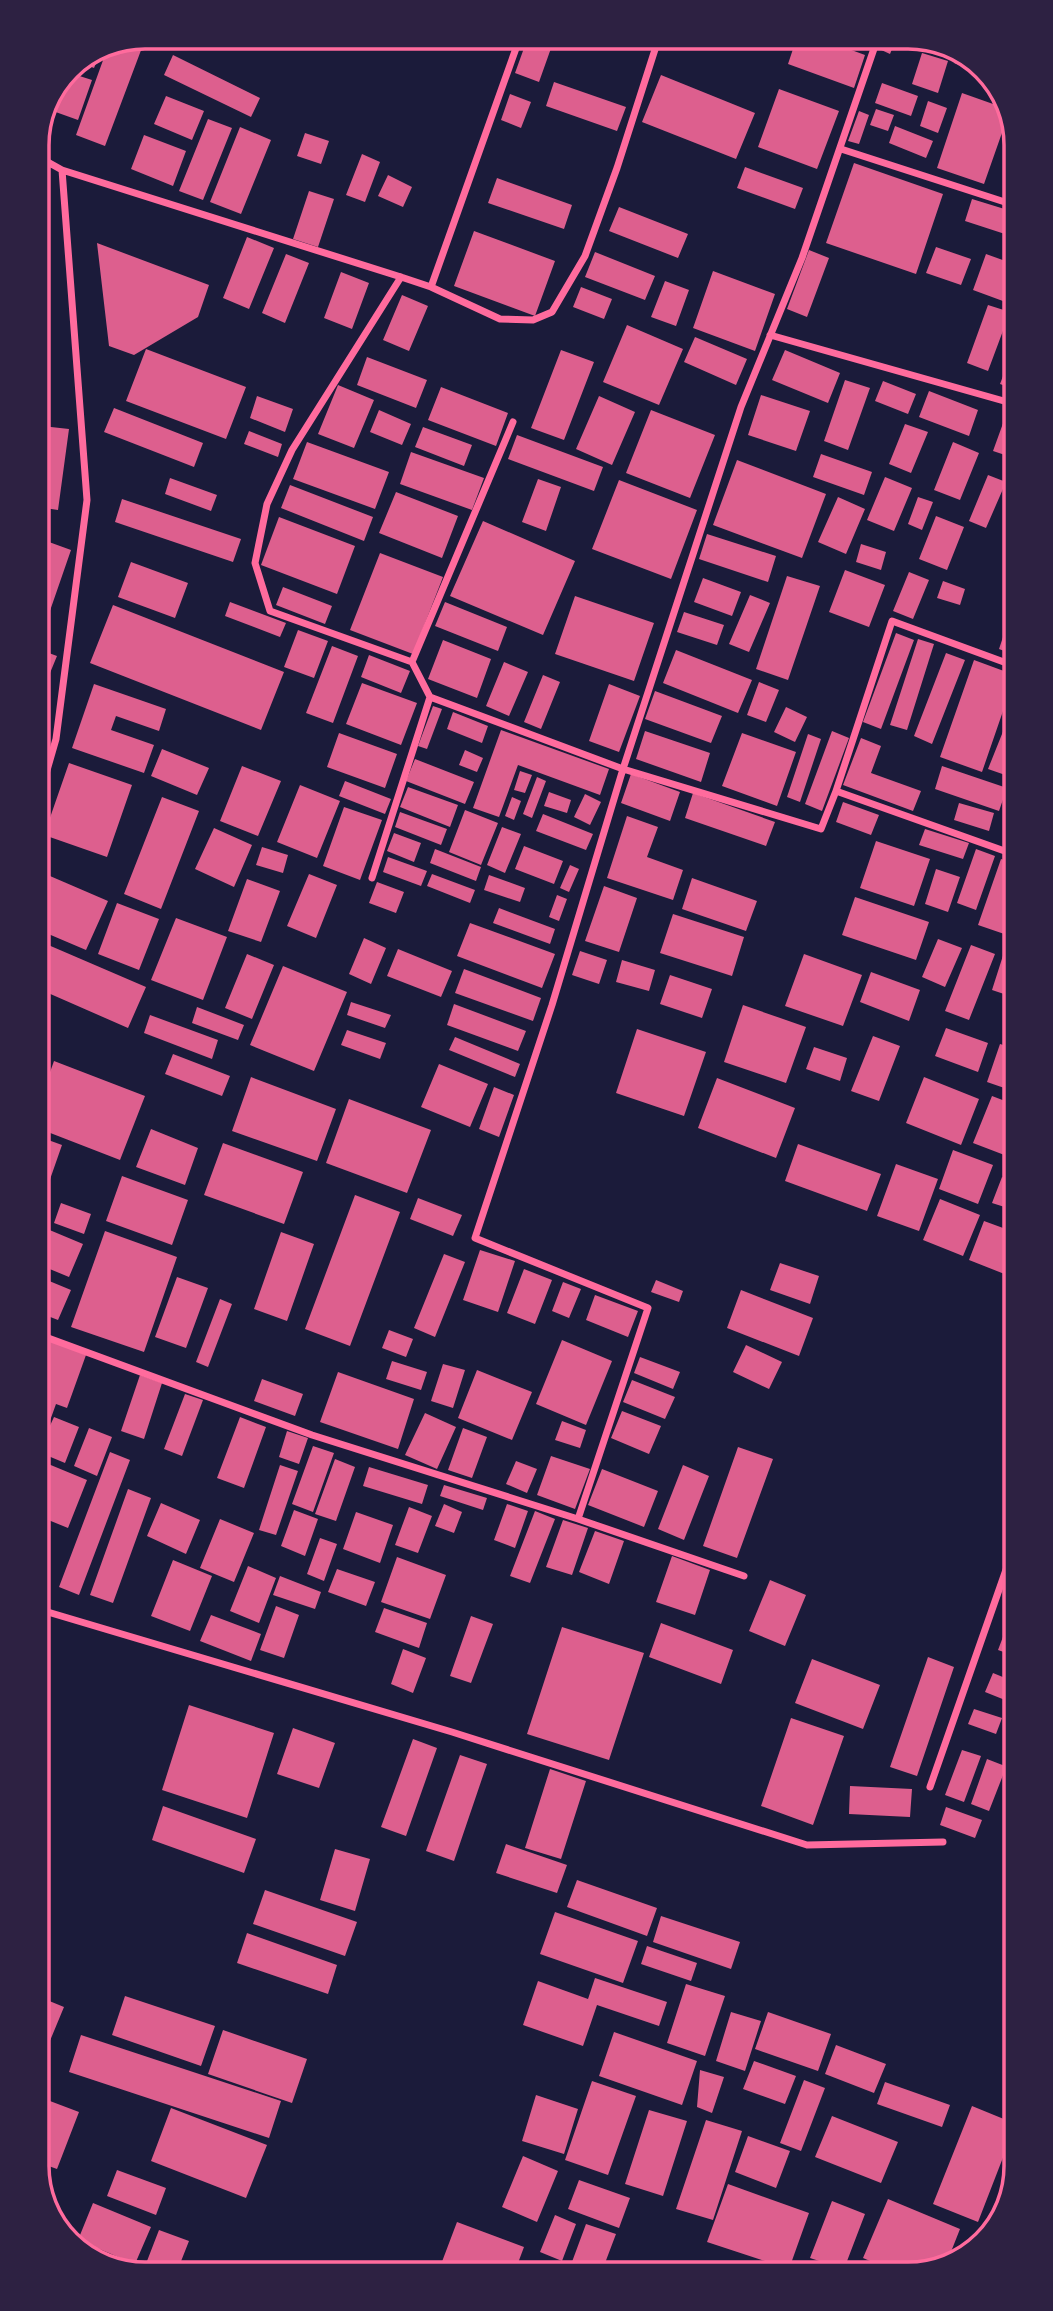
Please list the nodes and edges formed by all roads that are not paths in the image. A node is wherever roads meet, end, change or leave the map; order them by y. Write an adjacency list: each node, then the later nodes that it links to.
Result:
1 (516, 49): 9 (street)
2 (655, 49): 9 (street)
3 (874, 49): 4 (street)
4 (841, 149): 7 (street); 10 (street)
5 (49, 163): 6 (street)
6 (62, 170): 8 (street); 16 (street)
7 (1004, 202)
8 (401, 277): 9 (street); 14 (street)
9 (431, 287)
10 (770, 335): 11 (street); 17 (street)
11 (1004, 401)
12 (513, 422): 14 (street)
13 (1004, 661): 18 (street)
14 (412, 662): 15 (street)
15 (430, 697): 17 (street); 20 (street)
16 (49, 763)
17 (623, 769): 18 (street); 22 (street)
18 (836, 791): 19 (street)
19 (1004, 851)
20 (372, 878)
21 (49, 1338): 22 (street)
22 (578, 1519): 23 (street)
23 (744, 1576)
24 (1004, 1576): 26 (street)
25 (49, 1612): 27 (street)
26 (930, 1787)
27 (943, 1842)

